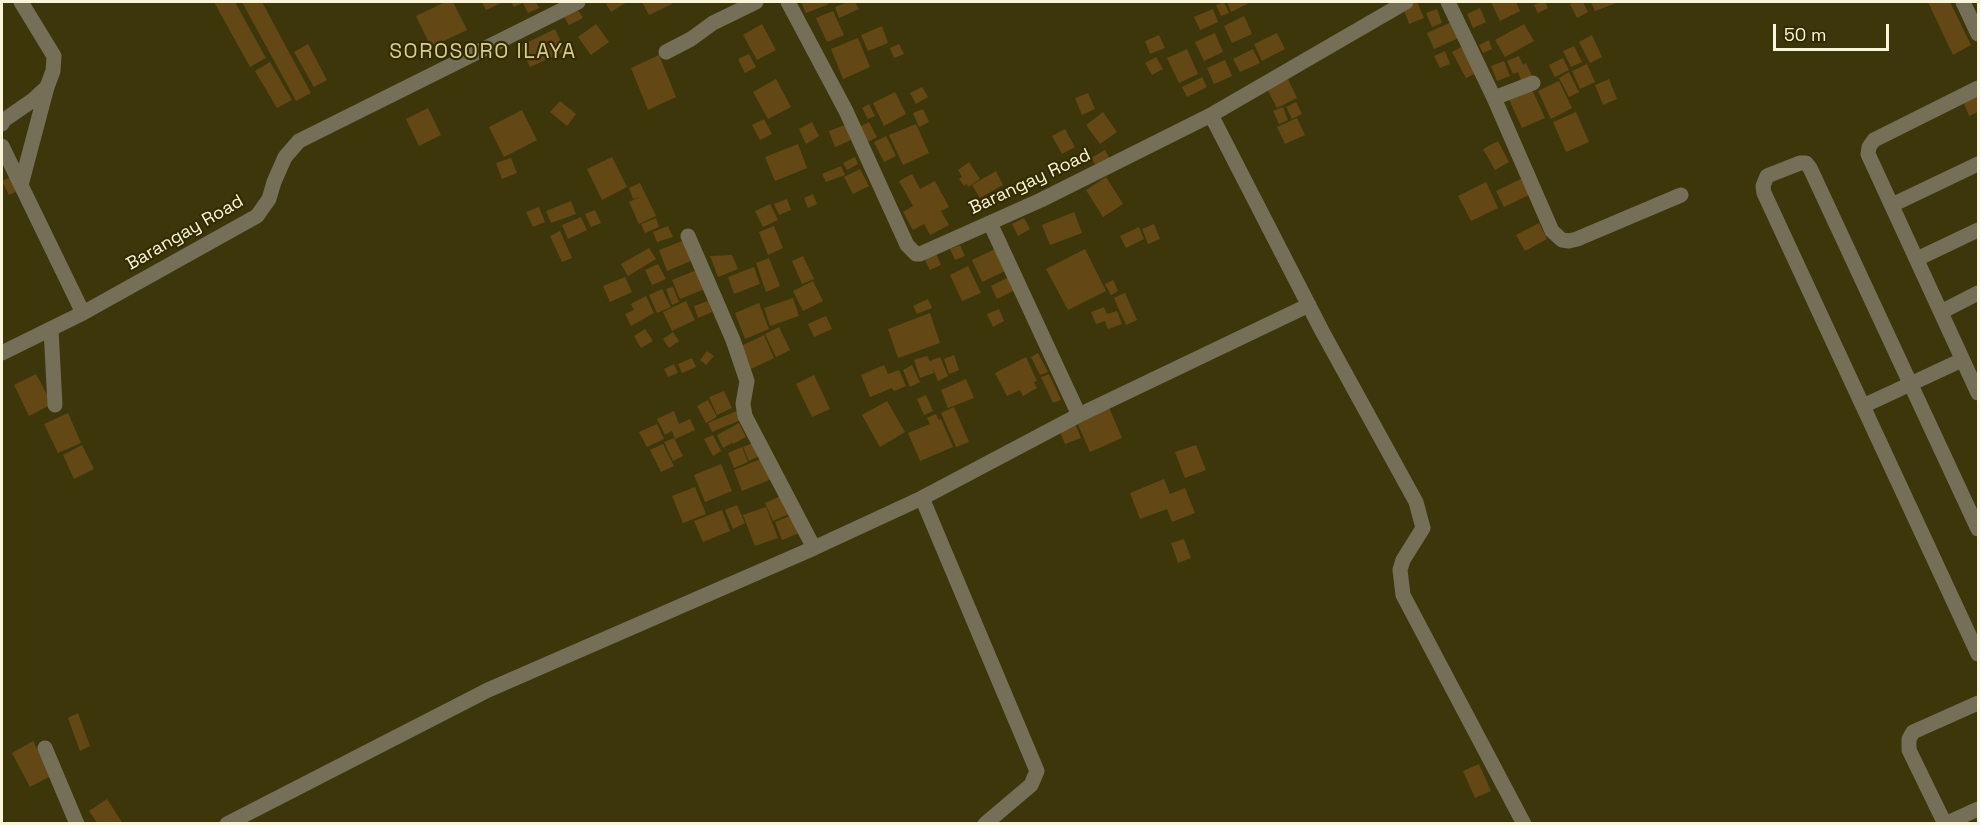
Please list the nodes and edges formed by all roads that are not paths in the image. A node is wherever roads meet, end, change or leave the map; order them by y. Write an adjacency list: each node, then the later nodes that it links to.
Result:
1 (21, 2): 11 (street)
2 (578, 2): 28 (street, Barangay Road)
3 (756, 2): 9 (street)
4 (788, 2): 21 (street, Barangay Road)
5 (1406, 2): 14 (street, Barangay Road)
6 (1448, 2): 13 (street)
7 (1963, 2): 8 (street)
8 (1978, 34)
9 (666, 52)
10 (1533, 83): 13 (street)
11 (47, 87): 15 (street); 18 (street)
12 (1978, 88): 20 (street)
13 (1494, 98): 19 (street)
14 (1211, 115): 21 (street, Barangay Road); 26 (street)
15 (2, 124)
16 (2, 146): 18 (street)
17 (1978, 164): 20 (street)
18 (21, 185): 28 (street)
19 (1681, 195)
20 (1892, 205): 24 (street)
21 (990, 223): 36 (street)
22 (1978, 230): 24 (street)
23 (688, 236): 39 (street)
24 (1917, 259): 27 (street)
25 (1978, 293): 27 (street)
26 (1309, 305): 36 (street); 48 (street)
27 (1941, 312): 31 (street)
28 (83, 313): 29 (street, Barangay Road)
29 (51, 329): 30 (street, Barangay Road); 34 (street)
30 (2, 353)
31 (1969, 362): 32 (street); 33 (street)
32 (1909, 384): 35 (street); 35 (street); 38 (street)
33 (1978, 393)
34 (55, 405)
35 (1863, 406): 40 (street)
36 (1079, 415): 37 (street)
37 (922, 498): 39 (street); 47 (street)
38 (1978, 529)
39 (814, 548): 46 (street)
40 (1974, 632): 41 (street)
41 (1978, 654)
42 (1978, 703): 49 (street)
43 (45, 748): 45 (street)
44 (1978, 809): 49 (street)
45 (77, 824)
46 (227, 824)
47 (985, 824)
48 (1524, 824)
49 (1945, 824)

